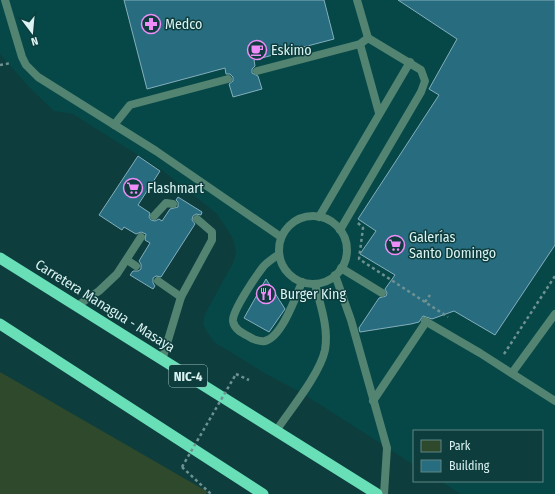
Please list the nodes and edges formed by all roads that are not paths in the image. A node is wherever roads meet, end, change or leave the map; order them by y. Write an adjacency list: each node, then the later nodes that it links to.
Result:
1 (5, 0): 9 (lane)
2 (357, 0): 3 (lane)
3 (368, 38): 4 (lane); 5 (lane)
4 (360, 44): 6 (lane); 8 (lane)
5 (410, 62): 8 (lane); 14 (lane)
6 (257, 71)
7 (228, 79): 9 (lane)
8 (380, 113): 12 (lane)
9 (114, 125): 16 (lane)
10 (173, 204): 11 (lane)
11 (154, 216)
12 (319, 217): 14 (lane); 16 (lane)
13 (198, 220): 27 (lane)
14 (340, 230): 21 (lane)
15 (141, 237): 19 (lane)
16 (281, 237): 17 (lane)
17 (279, 254): 24 (lane); 24 (lane)
18 (0, 258): 28 (highway, Carretera Managua - Masaya / NIC-4)
19 (127, 260): 20 (lane); 28 (lane)
20 (136, 266)
21 (342, 268): 22 (lane); 26 (lane)
22 (335, 275): 25 (lane); 33 (lane)
23 (158, 281): 27 (lane)
24 (302, 282): 25 (lane)
25 (315, 284): 35 (lane)
26 (382, 294)
27 (181, 297): 31 (lane)
28 (77, 306): 31 (highway, Carretera Managua - Masaya / NIC-4)
29 (555, 314): 32 (lane)
30 (0, 324): 36 (highway)
31 (162, 360): 35 (highway, Carretera Managua - Masaya / NIC-4)
32 (512, 373): 33 (lane); 34 (lane)
33 (373, 401): 38 (lane)
34 (555, 401)
35 (276, 431): 37 (highway, Carretera Managua - Masaya / NIC-4)
36 (263, 494)
37 (377, 494)
38 (384, 494)

